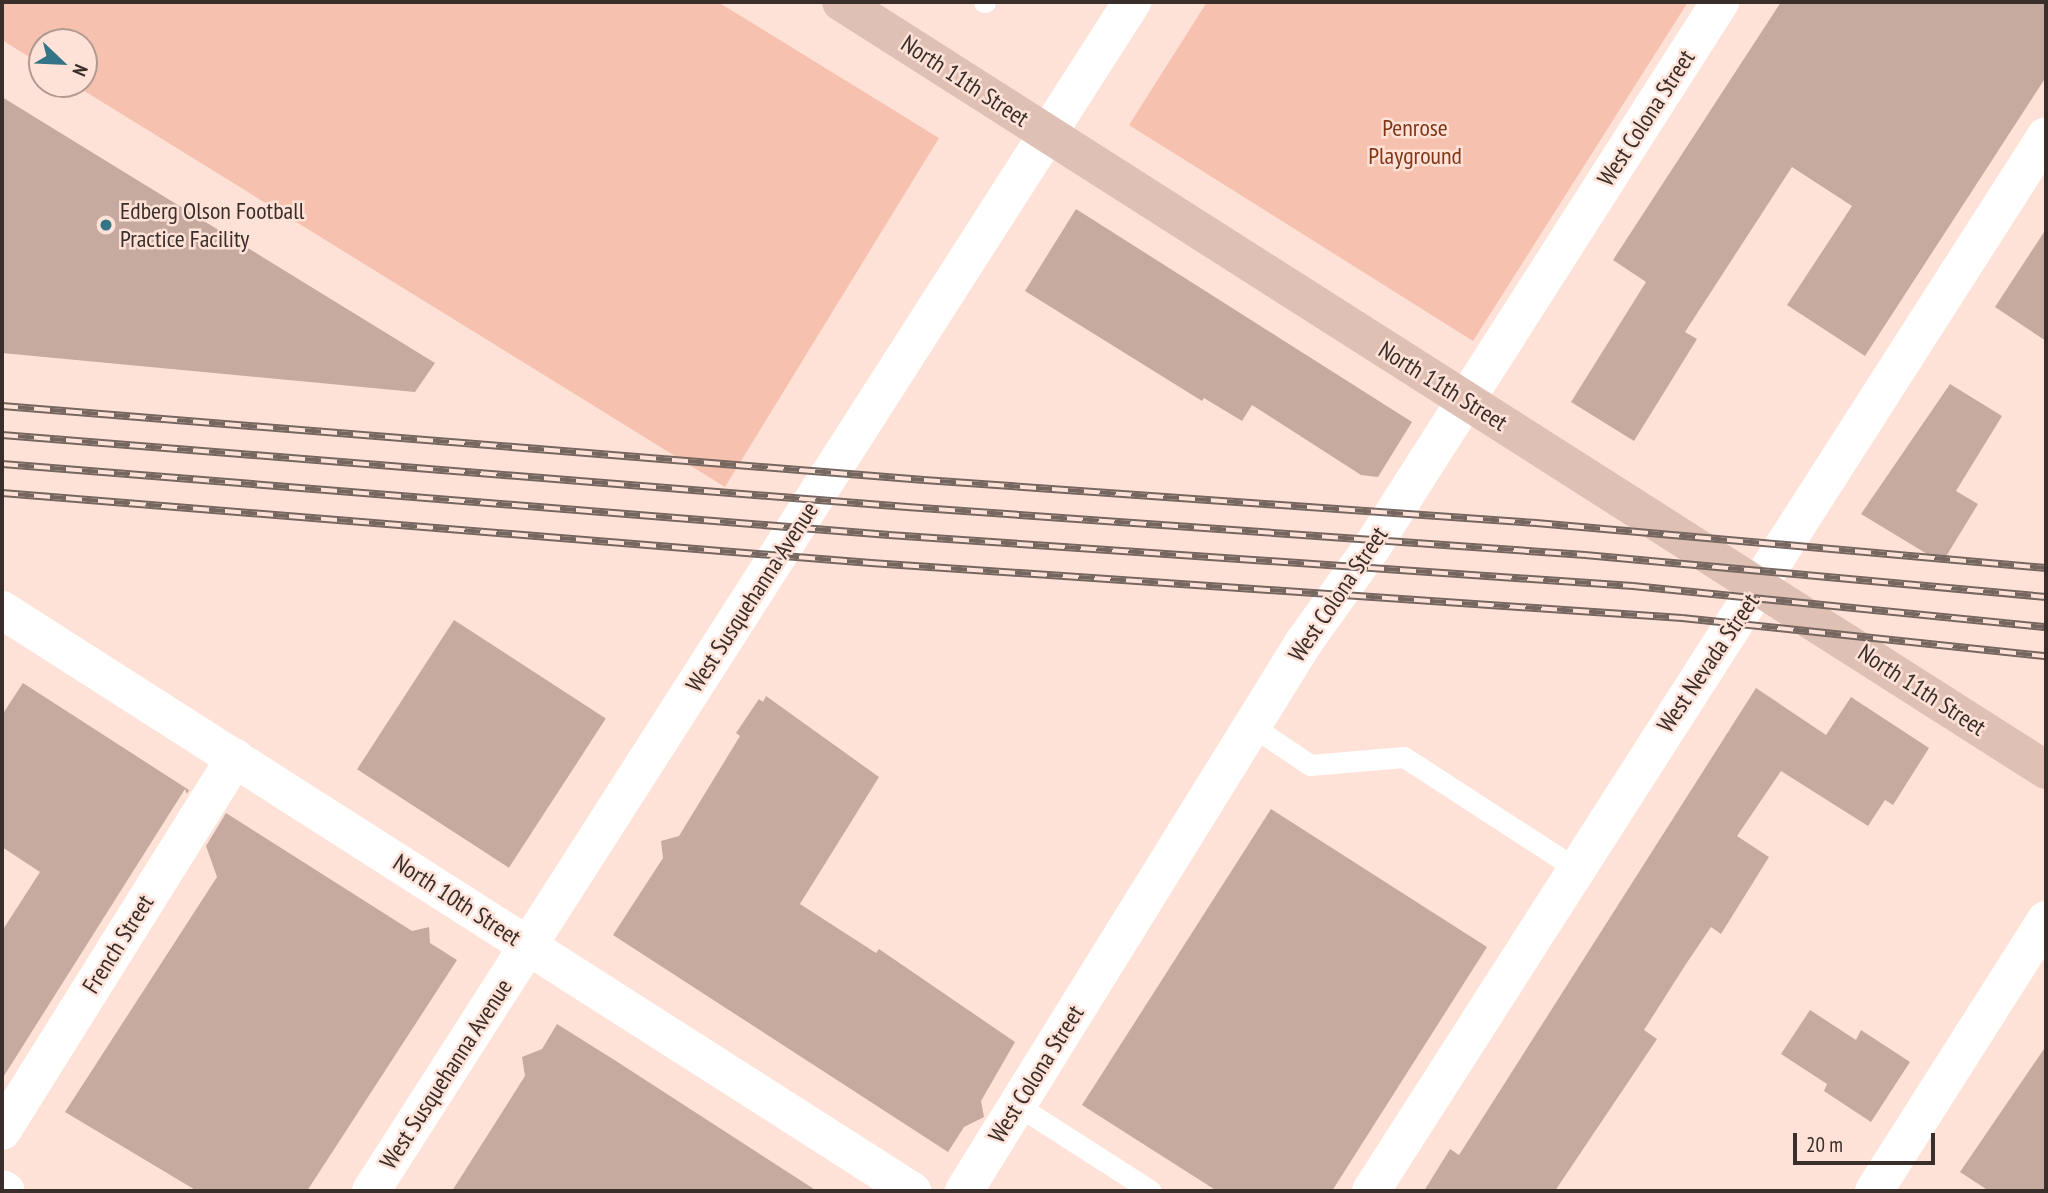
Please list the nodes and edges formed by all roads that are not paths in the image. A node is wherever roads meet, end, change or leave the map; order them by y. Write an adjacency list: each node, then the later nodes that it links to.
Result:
1 (841, 2): 4 (main road, North 11th Street)
2 (1132, 2): 4 (street, West Susquehanna Avenue)
3 (1720, 2): 6 (street, West Colona Street)
4 (1048, 134): 6 (main road, North 11th Street); 14 (street, West Susquehanna Avenue)
5 (2046, 136): 7 (street, West Nevada Street)
6 (1465, 401): 7 (main road, North 11th Street); 9 (street, West Colona Street)
7 (1759, 588): 11 (main road, North 11th Street); 12 (street, West Nevada Street)
8 (5, 619): 10 (street, North 10th Street)
9 (1252, 726): 12 (lane); 15 (street, West Colona Street)
10 (235, 758): 14 (street, North 10th Street); 16 (street, French Street)
11 (2046, 770)
12 (1575, 868): 21 (street, West Nevada Street)
13 (2046, 920): 22 (street)
14 (529, 946): 17 (street, West Susquehanna Avenue); 18 (street, North 10th Street)
15 (1017, 1105): 19 (street, West Colona Street); 20 (lane)
16 (2, 1131)
17 (371, 1191)
18 (912, 1191)
19 (964, 1191)
20 (1151, 1191)
21 (1371, 1191)
22 (1874, 1191)

